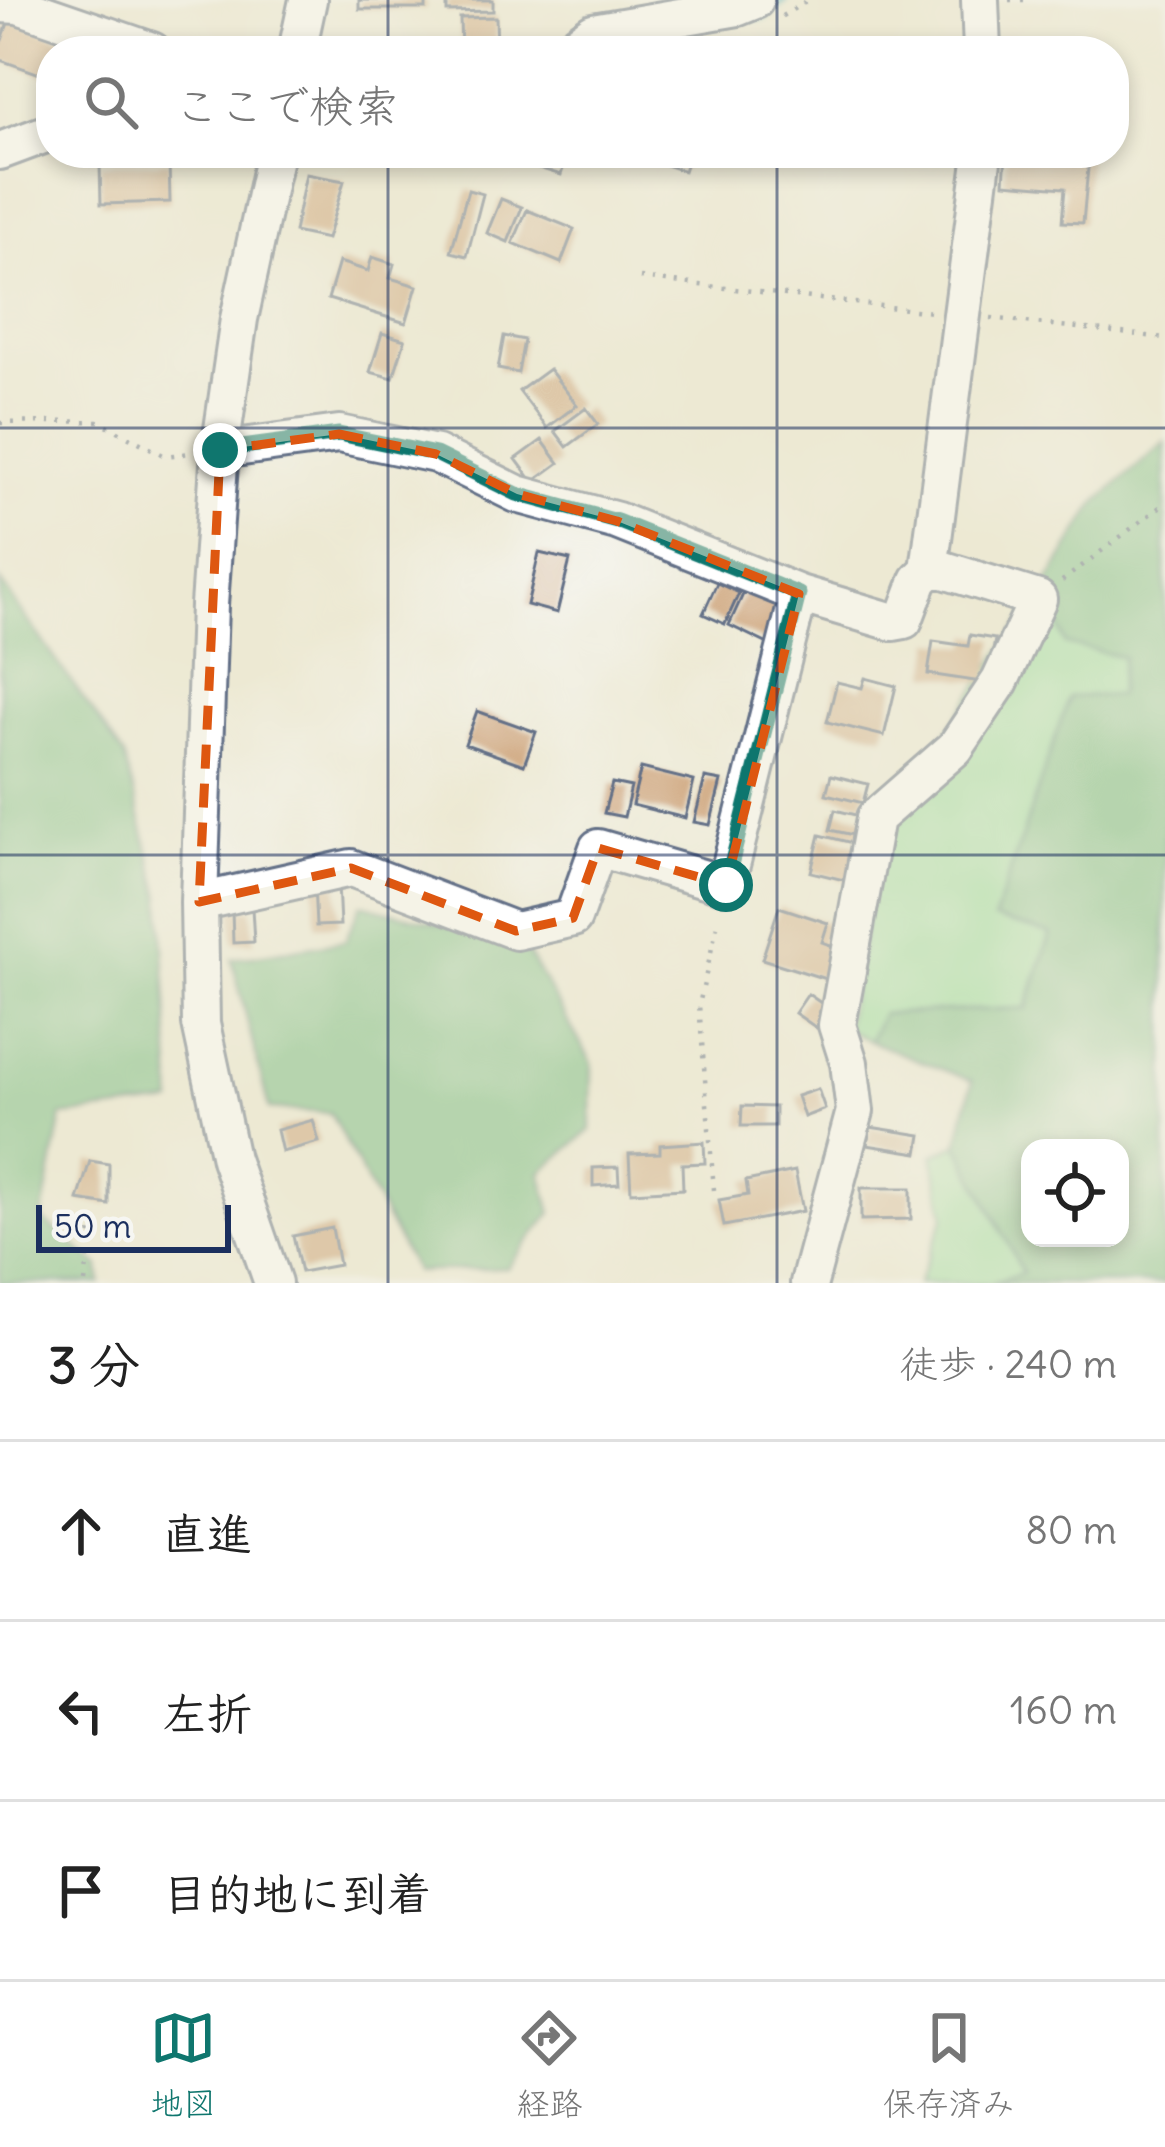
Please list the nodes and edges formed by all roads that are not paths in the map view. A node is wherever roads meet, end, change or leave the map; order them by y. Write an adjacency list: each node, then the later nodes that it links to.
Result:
1 (308, 0): 6 (street)
2 (755, 0): 7 (street)
3 (980, 0): 8 (street)
4 (0, 4): 5 (street)
5 (109, 36)
6 (300, 36)
7 (588, 36)
8 (981, 36)
9 (36, 138): 10 (street)
10 (0, 151)
11 (272, 168): 13 (street)
12 (981, 168): 14 (street)
13 (220, 450): 15 (street); 16 (street)
14 (929, 570): 15 (street); 18 (street)
15 (799, 594): 16 (street)
16 (199, 902): 17 (street)
17 (273, 1283)
18 (809, 1283)

